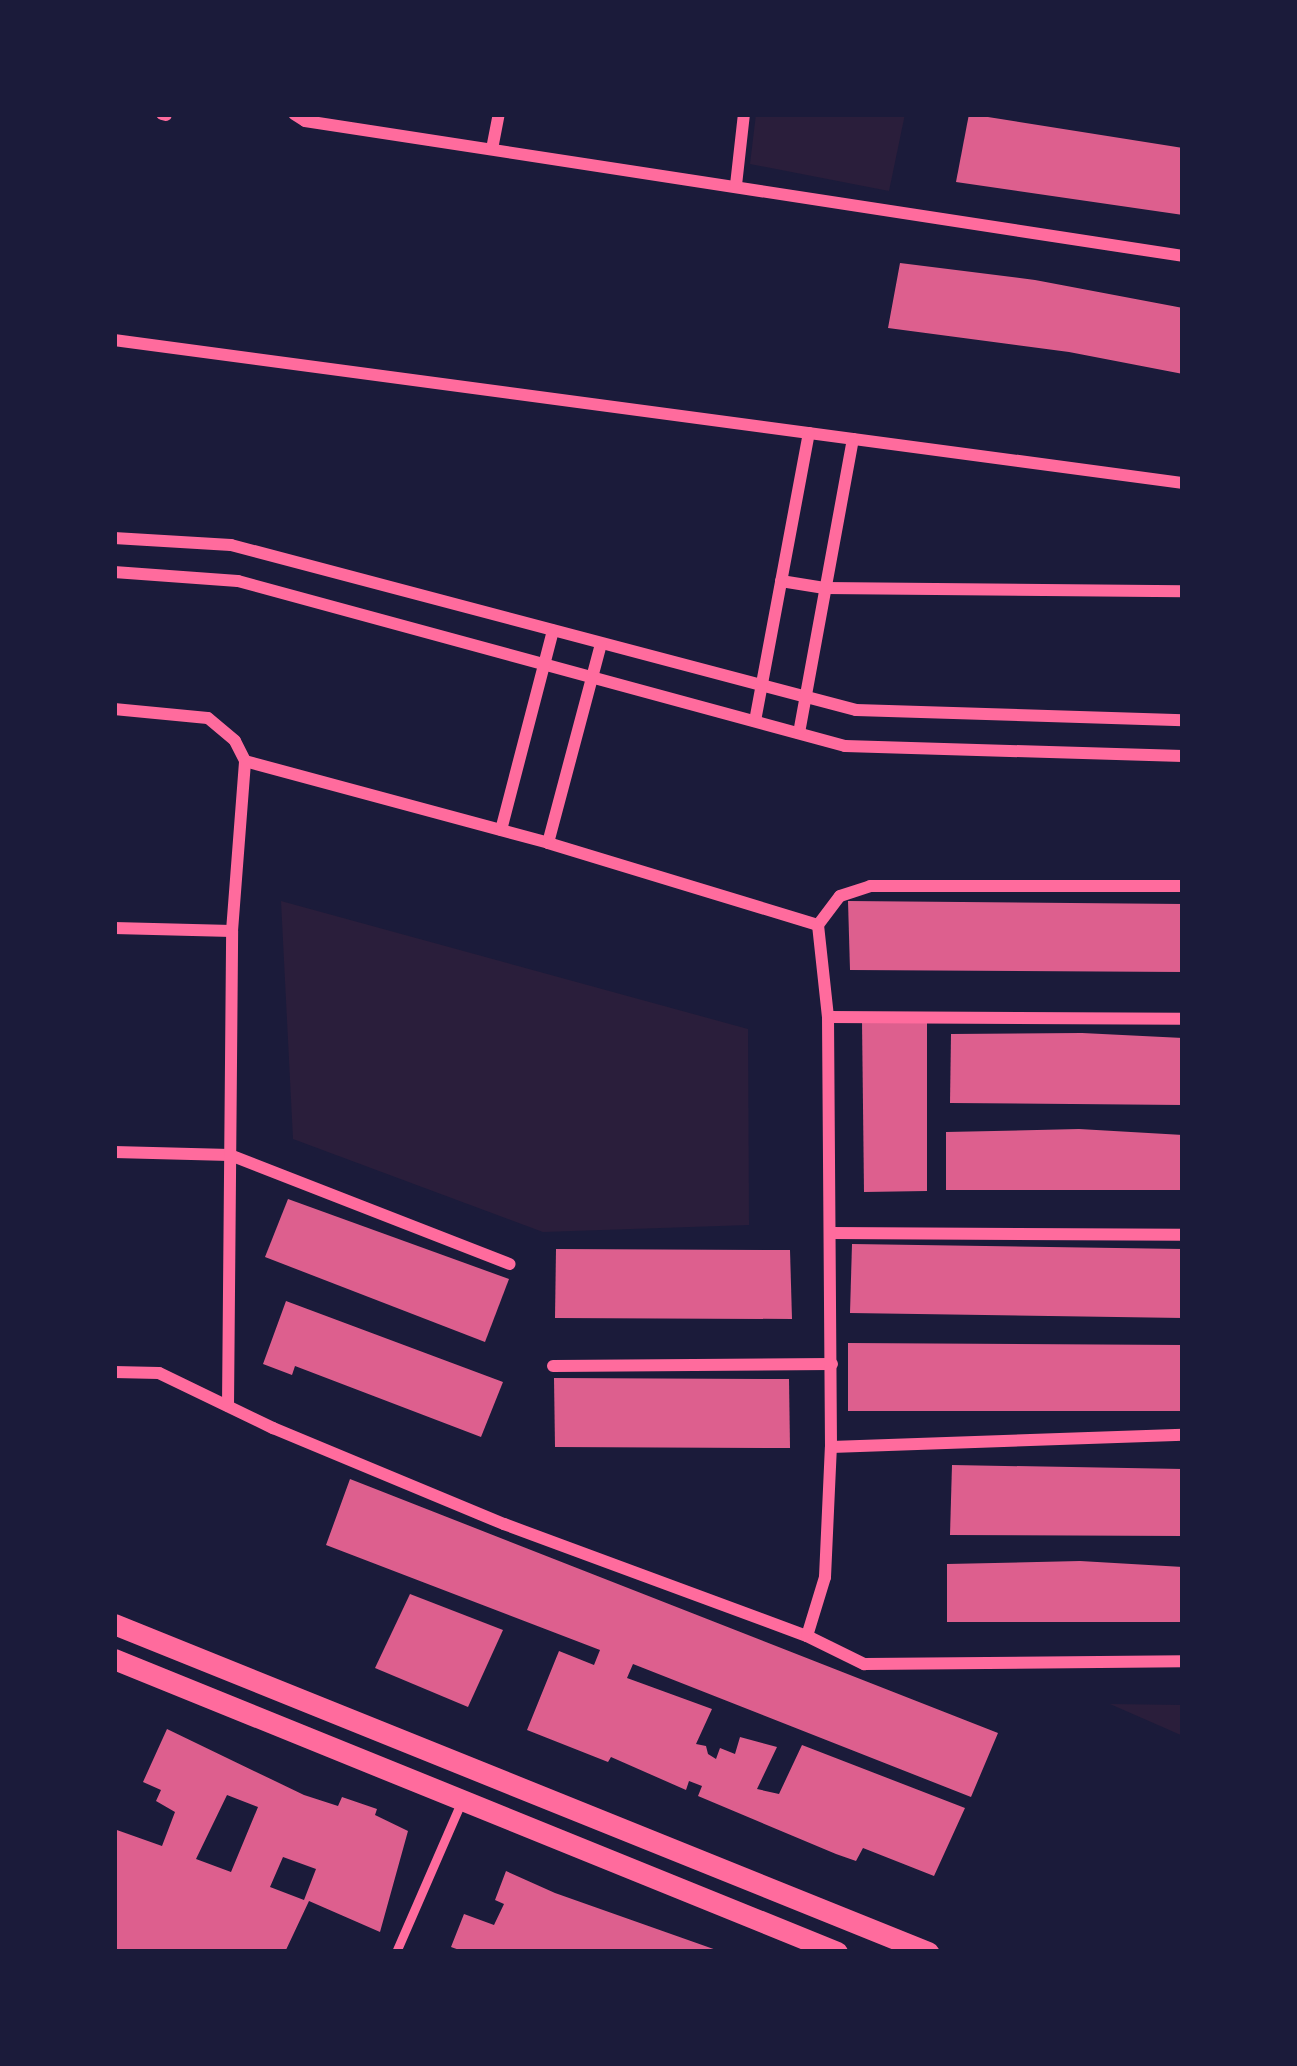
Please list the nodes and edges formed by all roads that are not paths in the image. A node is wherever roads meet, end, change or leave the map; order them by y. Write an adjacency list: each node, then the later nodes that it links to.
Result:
1 (499, 114): 4 (street)
2 (744, 114): 5 (street)
3 (300, 117): 4 (street)
4 (492, 149): 5 (street)
5 (736, 185): 6 (street)
6 (1183, 256)
7 (114, 340): 8 (street)
8 (809, 433): 9 (street); 13 (street)
9 (853, 439): 10 (street); 14 (street)
10 (1183, 483)
11 (114, 538): 16 (street)
12 (114, 572): 18 (street)
13 (781, 581): 14 (street); 20 (street)
14 (824, 588): 15 (street); 21 (street)
15 (1183, 591)
16 (553, 632): 17 (street); 18 (street)
17 (601, 644): 19 (street); 20 (street)
18 (544, 662): 19 (street); 28 (street)
19 (592, 676): 24 (street); 29 (street)
20 (762, 687): 21 (street); 24 (street)
21 (805, 699): 23 (street); 25 (street)
22 (114, 710): 27 (street)
23 (1183, 719)
24 (755, 721): 25 (street)
25 (799, 734): 26 (street)
26 (1183, 756)
27 (245, 761): 28 (street); 33 (street)
28 (501, 830): 29 (street)
29 (548, 843): 31 (street)
30 (1183, 886): 31 (street)
31 (818, 925): 34 (street)
32 (114, 928): 33 (street)
33 (232, 931): 37 (street)
34 (829, 1017): 35 (street); 38 (street)
35 (1183, 1019)
36 (114, 1153): 37 (street)
37 (230, 1155): 40 (street); 44 (street)
38 (830, 1233): 39 (street); 41 (street)
39 (1183, 1235)
40 (509, 1264)
41 (832, 1364): 42 (street); 46 (street)
42 (553, 1366)
43 (114, 1372): 44 (street)
44 (228, 1406): 48 (street)
45 (1183, 1435): 46 (street)
46 (831, 1447): 48 (street)
47 (114, 1624): 54 (street)
48 (807, 1636): 50 (street)
49 (114, 1659): 51 (street)
50 (1183, 1661)
51 (462, 1800): 52 (lane); 53 (street)
52 (396, 1952)
53 (837, 1952)
54 (928, 1952)

